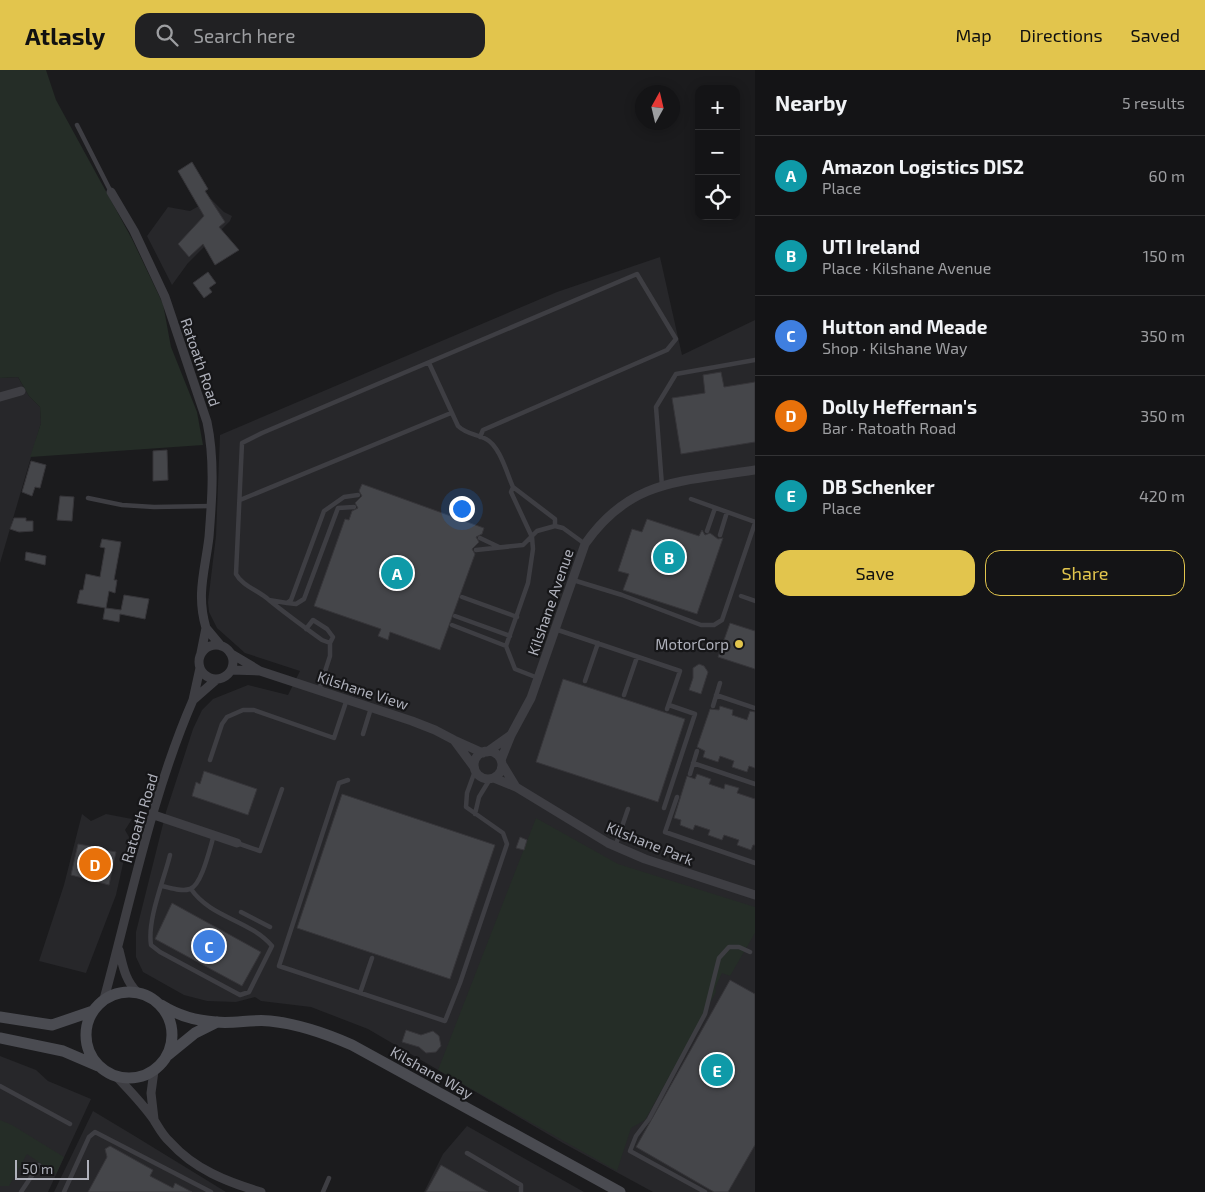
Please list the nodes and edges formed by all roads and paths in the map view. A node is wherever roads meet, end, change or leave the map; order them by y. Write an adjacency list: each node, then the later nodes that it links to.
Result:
1 (77, 125): 2 (lane, Ratoath Road)
2 (111, 192): 17 (street, Ratoath Road)
3 (755, 360): 10 (lane)
4 (429, 363): 7 (lane); 8 (lane); 15 (lane)
5 (21, 391): 6 (street)
6 (0, 397)
7 (450, 413): 8 (lane); 15 (lane)
8 (480, 437): 11 (lane)
9 (755, 470): 10 (street, Kilshane Avenue)
10 (662, 486): 28 (street, Kilshane Avenue)
11 (513, 487): 23 (lane); 26 (lane)
12 (358, 495): 16 (lane)
13 (88, 498): 17 (lane)
14 (690, 499): 20 (lane)
15 (240, 500): 34 (lane)
16 (335, 502): 19 (lane); 36 (lane)
17 (211, 506): 40 (street, Ratoath Road)
18 (354, 507): 19 (lane)
19 (338, 508): 36 (lane)
20 (715, 508): 21 (lane); 24 (lane)
21 (727, 512): 22 (lane); 25 (lane)
22 (755, 523): 31 (lane)
23 (555, 526): 26 (lane); 28 (lane)
24 (707, 530)
25 (720, 535)
26 (532, 537): 29 (lane); 38 (lane)
27 (480, 538): 29 (lane)
28 (585, 544): 31 (street, Kilshane Avenue)
29 (501, 548): 30 (lane)
30 (476, 550)
31 (572, 579): 42 (street, Kilshane Avenue)
32 (741, 596): 35 (lane)
33 (462, 597): 38 (lane)
34 (269, 600): 36 (lane); 41 (lane)
35 (755, 601)
36 (287, 603)
37 (455, 616): 43 (lane)
38 (516, 618): 43 (lane)
39 (452, 625): 47 (lane)
40 (206, 628): 46 (street, Ratoath Road); 48 (street, Ratoath Road)
41 (306, 629): 44 (lane); 44 (lane)
42 (555, 629): 45 (lane); 54 (street, Kilshane Avenue)
43 (510, 636): 47 (lane)
44 (330, 643): 58 (lane)
45 (598, 643): 50 (lane); 56 (lane)
46 (220, 646): 48 (street); 49 (street)
47 (506, 646): 54 (lane)
48 (201, 653): 51 (street)
49 (230, 653): 52 (street); 53 (street, Kilshane View)
50 (637, 657): 59 (lane); 82 (lane)
51 (200, 668): 55 (street); 62 (street, Ratoath Road)
52 (231, 670): 53 (street, Kilshane View); 55 (street)
53 (260, 671): 58 (street, Kilshane View)
54 (538, 678): 67 (street, Kilshane Avenue)
55 (217, 679): 62 (street)
56 (585, 681)
57 (720, 684): 60 (lane)
58 (319, 690): 61 (street, Kilshane View)
59 (624, 694)
60 (716, 695): 63 (lane); 65 (lane)
61 (347, 699): 64 (street, Kilshane View); 71 (lane)
62 (193, 700): 85 (street, Ratoath Road)
63 (713, 706)
64 (371, 708): 66 (lane); 68 (street, Kilshane View)
65 (755, 708)
66 (363, 734)
67 (511, 735): 69 (street, Kilshane Avenue); 72 (street, Kilshane Avenue)
68 (454, 740): 69 (street, Kilshane View); 74 (street, Kilshane View)
69 (485, 752): 72 (street); 74 (street)
70 (697, 752): 73 (lane)
71 (210, 760)
72 (501, 762): 76 (street); 79 (street, Kilshane Park)
73 (694, 763): 75 (lane); 78 (lane)
74 (475, 769): 76 (street); 84 (lane)
75 (690, 774)
76 (492, 778): 79 (street, Kilshane Park); 84 (lane)
77 (348, 780): 100 (lane)
78 (755, 784)
79 (516, 787): 88 (street, Kilshane Park)
80 (282, 789): 87 (lane)
81 (677, 797): 90 (lane)
82 (664, 808)
83 (628, 809): 88 (lane)
84 (475, 814): 100 (lane)
85 (154, 815): 86 (street); 96 (street, Ratoath Road)
86 (214, 835): 87 (street); 92 (lane)
87 (237, 843)
88 (615, 847): 93 (street, Kilshane Park)
89 (170, 855): 91 (lane)
90 (755, 863)
91 (162, 886): 92 (lane); 92 (lane)
92 (191, 889)
93 (755, 896)
94 (241, 912): 95 (lane)
95 (270, 927)
96 (118, 948): 99 (street, Ratoath Road); 101 (street, Ratoath Road)
97 (750, 952): 124 (lane)
98 (372, 958): 100 (lane)
99 (137, 992): 101 (street); 102 (street)
100 (360, 993)
101 (104, 999): 103 (street)
102 (161, 1005): 105 (street, Kilshane Way); 107 (street)
103 (93, 1011): 104 (street); 108 (street)
104 (0, 1017)
105 (217, 1022): 107 (street, Kilshane Way); 123 (street, Kilshane Way)
106 (0, 1038): 108 (street)
107 (168, 1055): 109 (street)
108 (99, 1067): 110 (street)
109 (154, 1071): 110 (street); 112 (street)
110 (116, 1076): 112 (street)
111 (0, 1086): 113 (lane)
112 (154, 1120): 120 (street)
113 (70, 1124)
114 (467, 1153): 122 (lane)
115 (39, 1165): 117 (lane)
116 (329, 1178): 121 (lane)
117 (21, 1192)
118 (64, 1192): 119 (lane)
119 (211, 1192)
120 (260, 1192)
121 (323, 1192)
122 (521, 1192)
123 (620, 1192)
124 (705, 1192)

